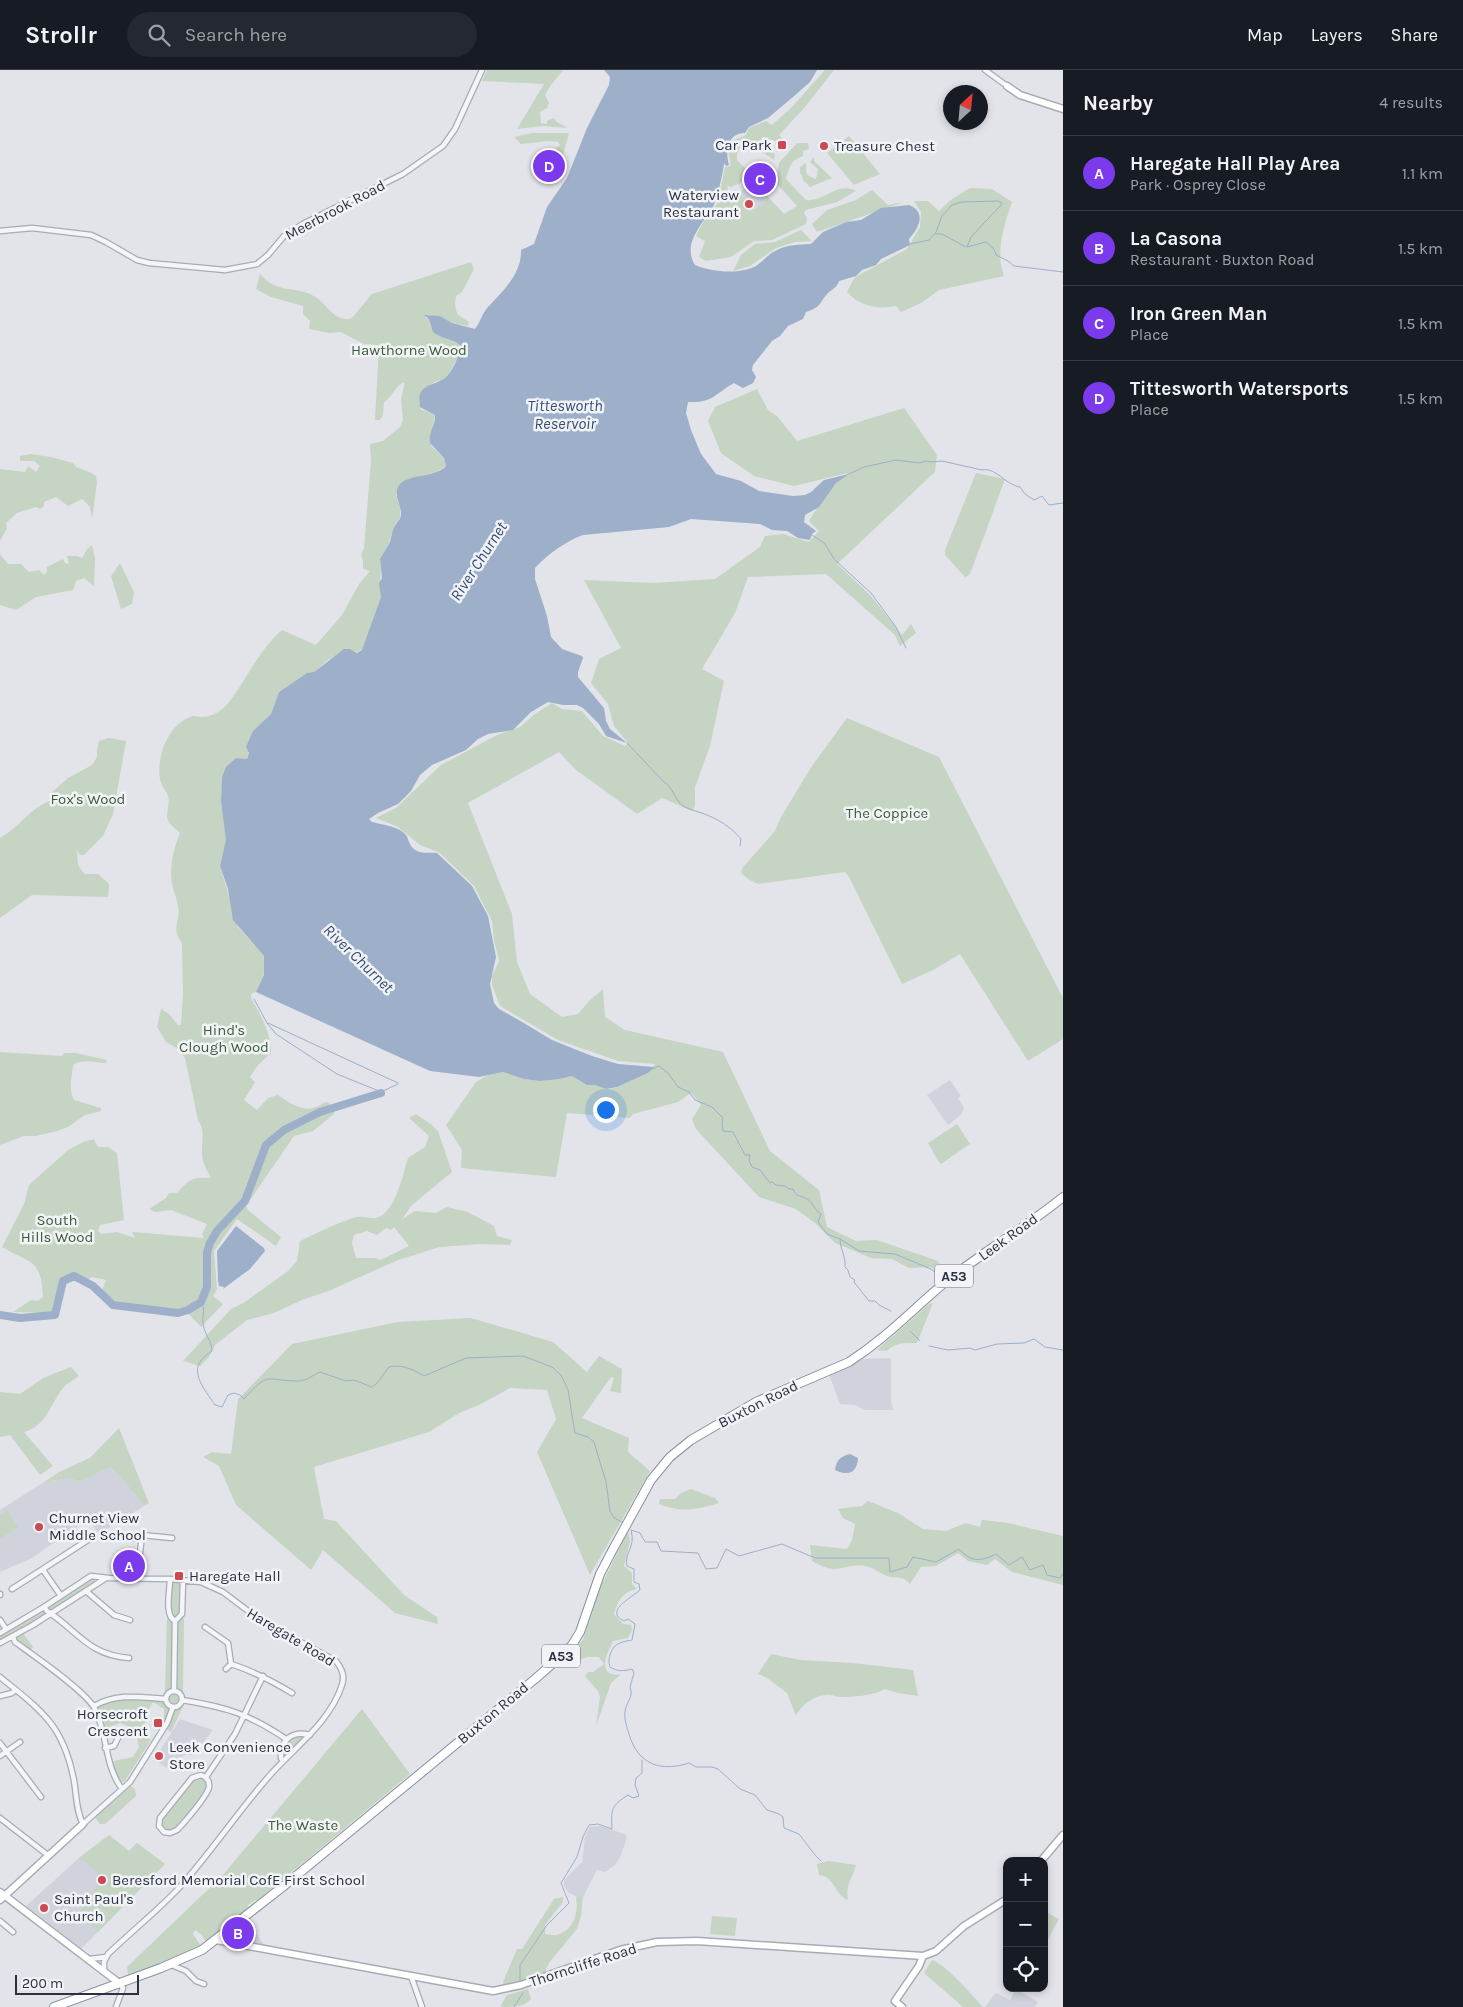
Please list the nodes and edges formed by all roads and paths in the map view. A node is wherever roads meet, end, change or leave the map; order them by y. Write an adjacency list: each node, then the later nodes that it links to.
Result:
1 (482, 70): 5 (street, Meerbrook Road)
2 (985, 70): 3 (street)
3 (1007, 86): 4 (street)
4 (1063, 109)
5 (0, 231)
6 (1063, 1197): 7 (highway, Leek Road / A53)
7 (860, 1354): 67 (highway, Buxton Road / A53)
8 (94, 1536): 12 (street)
9 (120, 1537): 11 (street)
10 (172, 1538): 11 (street)
11 (142, 1539): 15 (street)
12 (43, 1570): 19 (street); 21 (street)
13 (88, 1577): 14 (street, Haregate Road); 18 (street); 21 (street)
14 (106, 1578): 15 (street, Haregate Road); 18 (street)
15 (137, 1579): 16 (street, Haregate Road)
16 (170, 1579): 17 (street, Haregate Road); 26 (street)
17 (183, 1580): 26 (street); 46 (street, Haregate Road)
18 (94, 1585): 20 (street)
19 (12, 1590)
20 (86, 1591): 23 (street); 25 (street)
21 (61, 1596): 22 (street)
22 (44, 1607): 23 (street); 28 (street)
23 (51, 1614): 30 (street); 32 (street)
24 (0, 1620): 28 (street)
25 (130, 1620)
26 (175, 1621): 38 (street)
27 (205, 1627): 33 (street)
28 (6, 1629): 29 (street)
29 (0, 1632)
30 (13, 1637): 31 (street); 43 (street)
31 (1, 1642)
32 (129, 1658)
33 (231, 1664): 34 (street); 35 (street)
34 (226, 1669)
35 (263, 1676): 39 (street); 45 (street)
36 (0, 1677): 37 (street)
37 (15, 1690): 40 (street); 59 (street)
38 (174, 1691): 41 (street); 42 (street)
39 (292, 1693)
40 (0, 1696)
41 (166, 1699): 43 (street); 44 (street)
42 (182, 1700): 44 (street); 45 (street)
43 (94, 1706): 51 (street)
44 (173, 1707): 56 (street)
45 (244, 1714): 47 (street); 55 (street)
46 (310, 1735): 47 (street); 54 (street)
47 (286, 1739): 54 (street)
48 (119, 1740): 51 (street)
49 (20, 1742): 52 (street)
50 (0, 1743): 52 (street)
51 (105, 1748): 56 (street)
52 (6, 1752): 53 (street); 57 (street)
53 (0, 1756)
54 (283, 1761): 71 (street)
55 (206, 1777): 55 (street)
56 (122, 1789): 59 (street)
57 (41, 1797)
58 (0, 1818): 61 (street)
59 (83, 1824): 61 (street)
60 (1063, 1835): 62 (street)
61 (49, 1856): 63 (street)
62 (1044, 1857)
63 (2, 1896): 72 (street)
64 (1004, 1902): 70 (street)
65 (0, 1921): 66 (street)
66 (13, 1932)
67 (225, 1933): 68 (highway, Buxton Road / A53); 69 (street)
68 (216, 1940): 69 (street, Thorncliffe Road); 73 (highway, Buxton Road / A53)
69 (230, 1942): 75 (street, Thorncliffe Road)
70 (923, 1956): 75 (street, Thorncliffe Road); 78 (street)
71 (106, 1957): 72 (street); 74 (street)
72 (90, 1959): 74 (street)
73 (169, 1964): 76 (highway, Buxton Road / A53); 77 (street)
74 (104, 1971): 76 (street)
75 (411, 1976): 81 (street)
76 (119, 1983): 79 (highway, Buxton Road / A53); 80 (street)
77 (204, 1984)
78 (893, 2004): 82 (street)
79 (54, 2007)
80 (116, 2007)
81 (422, 2007)
82 (902, 2007)

